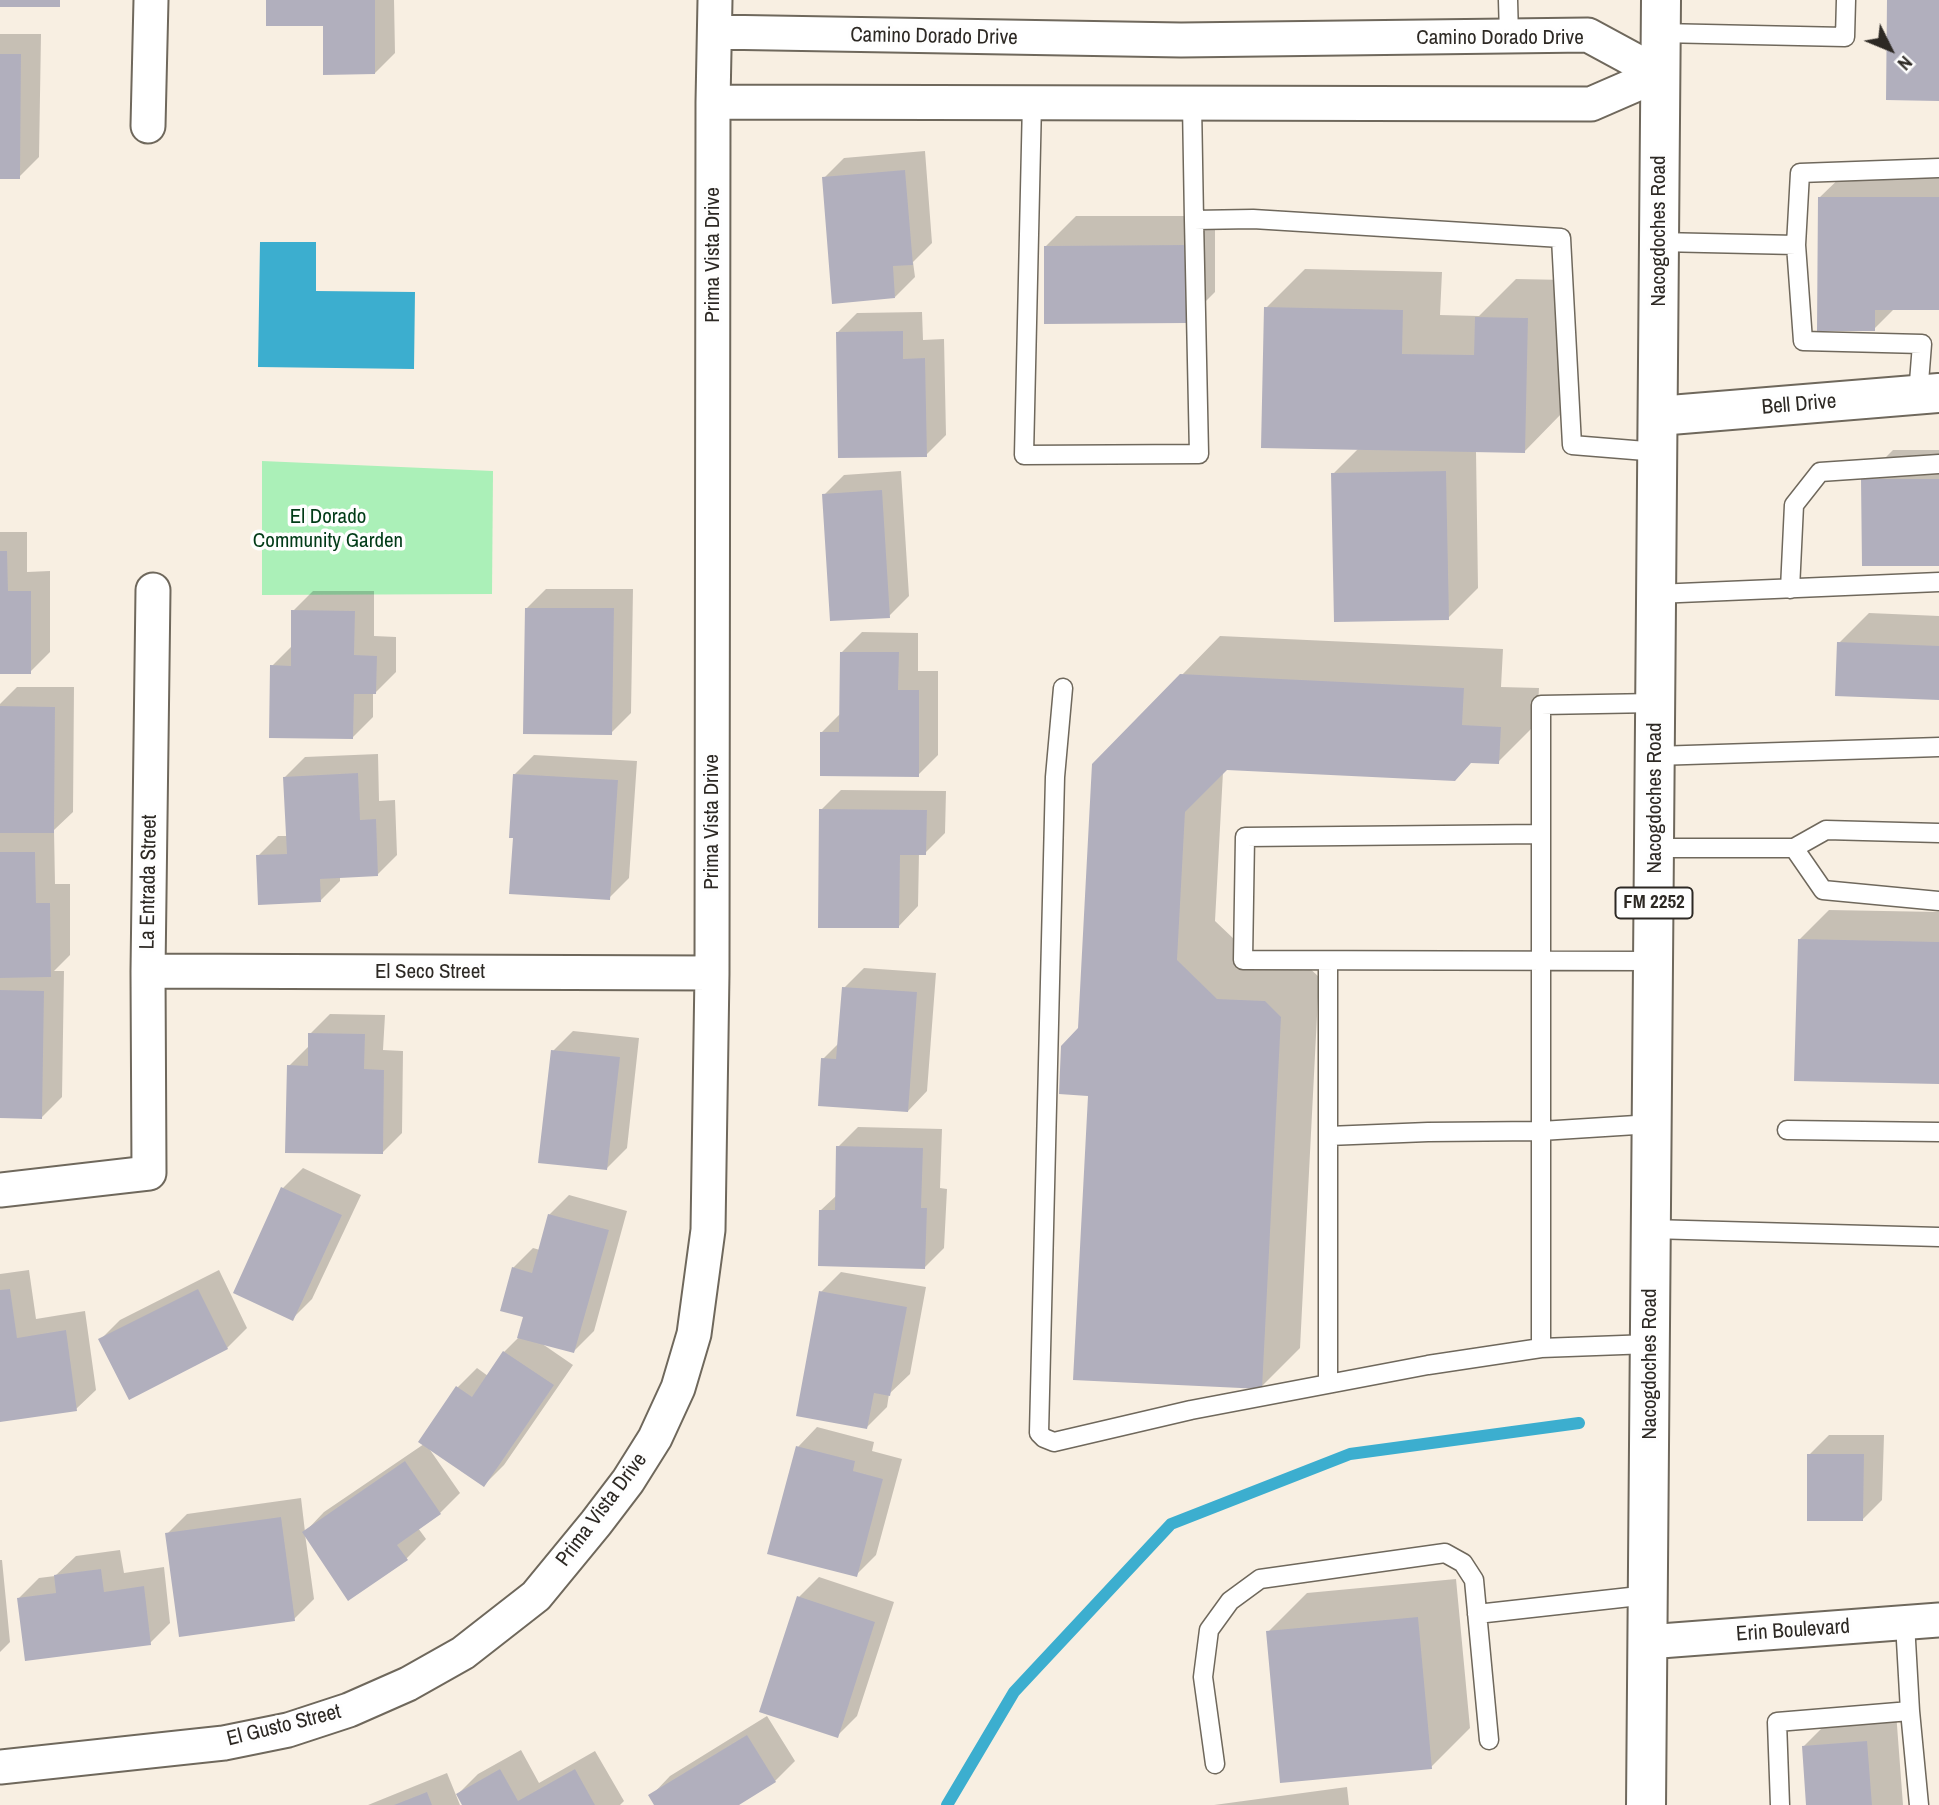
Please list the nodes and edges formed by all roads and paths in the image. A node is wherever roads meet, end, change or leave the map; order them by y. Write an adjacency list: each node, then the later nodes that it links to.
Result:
1 (151, 0): 11 (street)
2 (1507, 0): 6 (lane)
3 (1846, 0): 5 (lane)
4 (715, 16): 6 (street, Camino Dorado Drive); 8 (street, Prima Vista Drive)
5 (1661, 17): 7 (main road, Nacogdoches Road / FM 2252)
6 (1508, 36): 7 (street, Camino Dorado Drive)
7 (1660, 74): 10 (street); 14 (main road, Nacogdoches Road / FM 2252)
8 (713, 102): 9 (street); 36 (street, Prima Vista Drive)
9 (1032, 102): 10 (street); 13 (lane)
10 (1192, 104): 13 (lane)
11 (148, 126)
12 (1939, 168): 15 (lane)
13 (1195, 220): 17 (lane)
14 (1659, 242): 15 (lane); 17 (main road, Nacogdoches Road / FM 2252)
15 (1796, 244): 16 (lane)
16 (1929, 394): 17 (main road, Bell Drive)
17 (1658, 434): 22 (main road, Nacogdoches Road / FM 2252)
18 (1939, 464): 20 (lane)
19 (1939, 582): 20 (lane)
20 (1790, 589): 22 (lane)
21 (153, 590): 35 (street, La Entrada Street)
22 (1656, 594): 24 (main road, Nacogdoches Road / FM 2252)
23 (1063, 688): 47 (lane)
24 (1655, 704): 26 (main road, Nacogdoches Road / FM 2252); 28 (lane)
25 (1939, 747): 26 (lane)
26 (1655, 756): 29 (main road, Nacogdoches Road / FM 2252)
27 (1939, 833): 30 (lane)
28 (1541, 834): 32 (lane); 33 (lane)
29 (1654, 848): 30 (lane); 34 (main road, Nacogdoches Road / FM 2252)
30 (1794, 848): 31 (lane)
31 (1939, 901)
32 (1328, 961): 33 (lane); 41 (lane)
33 (1542, 961): 34 (lane); 39 (lane)
34 (1653, 961): 37 (main road, Nacogdoches Road / FM 2252)
35 (148, 971): 36 (street, El Seco Street); 42 (street, La Entrada Street)
36 (712, 974): 49 (street, Prima Vista Drive)
37 (1652, 1124): 39 (lane); 43 (main road, Nacogdoches Road / FM 2252)
38 (1787, 1130): 40 (lane)
39 (1541, 1131): 41 (lane); 46 (lane)
40 (1939, 1132)
41 (1328, 1136): 47 (lane)
42 (0, 1190)
43 (1651, 1229): 44 (lane); 45 (main road, Nacogdoches Road / FM 2252)
44 (1939, 1237)
45 (1650, 1344): 46 (lane); 48 (main road, Nacogdoches Road / FM 2252)
46 (1541, 1348): 47 (lane)
47 (1328, 1384)
48 (1648, 1595): 50 (lane); 53 (main road, Nacogdoches Road / FM 2252)
49 (536, 1596): 57 (street, El Gusto Street)
50 (1477, 1614): 55 (lane); 56 (lane)
51 (1939, 1620): 52 (street, Erin Boulevard)
52 (1905, 1623): 53 (street, Erin Boulevard); 54 (lane)
53 (1647, 1642): 58 (main road, Nacogdoches Road / FM 2252)
54 (1910, 1711): 59 (lane); 60 (lane)
55 (1489, 1740)
56 (1215, 1764)
57 (0, 1767)
58 (1646, 1805)
59 (1780, 1805)
60 (1919, 1805)

